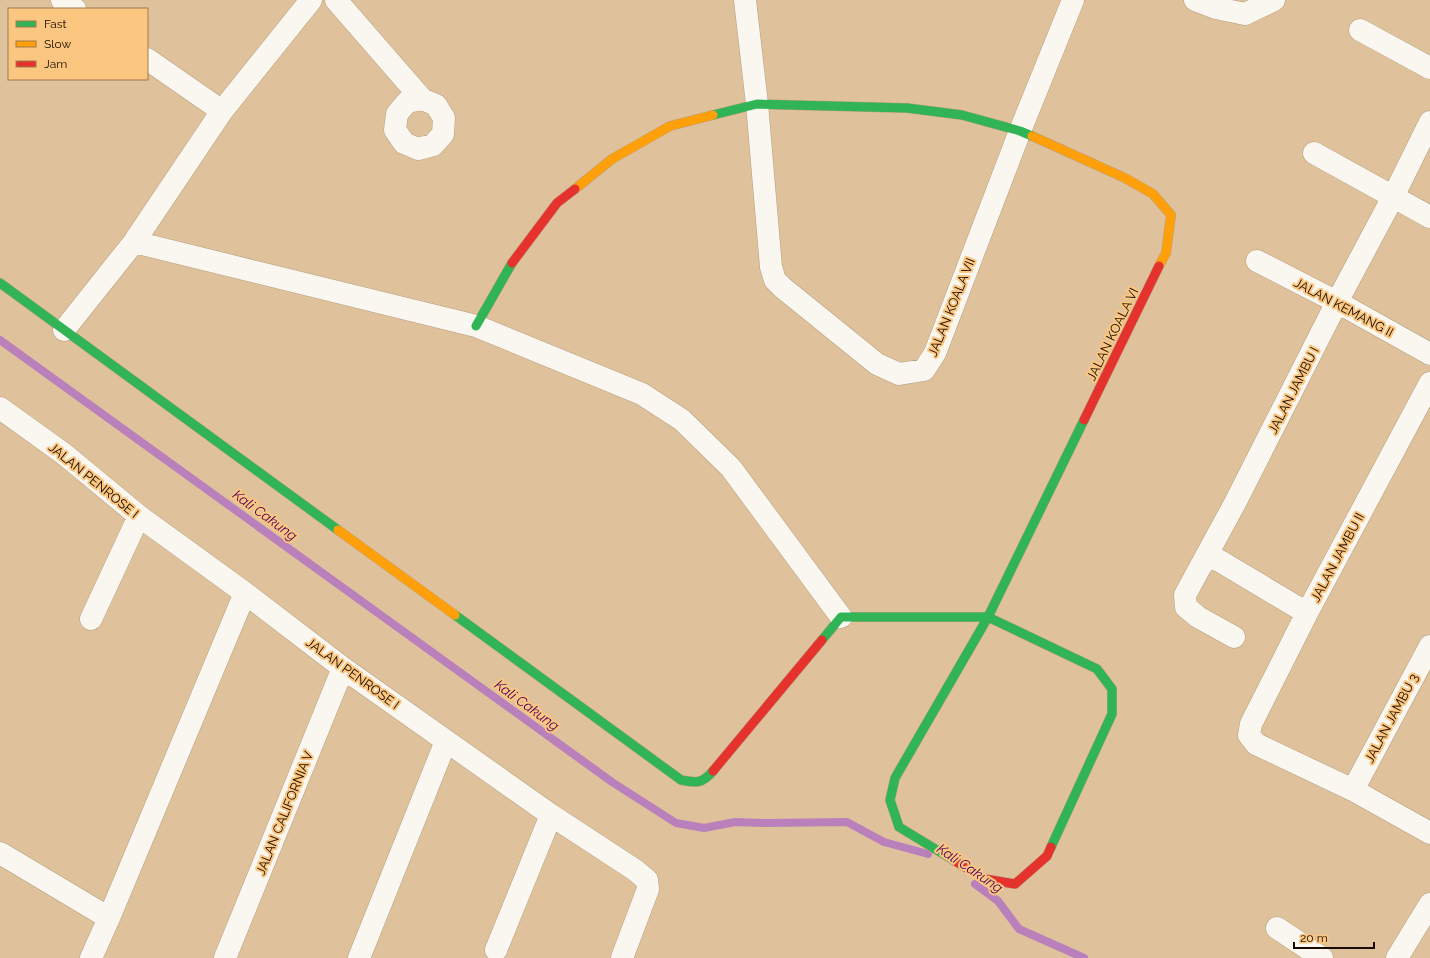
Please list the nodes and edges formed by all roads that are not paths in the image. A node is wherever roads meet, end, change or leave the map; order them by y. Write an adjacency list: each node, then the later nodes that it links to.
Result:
1 (62, 0): 8 (street)
2 (311, 0): 14 (street)
3 (336, 0): 12 (street)
4 (745, 0): 13 (street, JALAN KOALA VII)
5 (1073, 0): 16 (street, JALAN KOALA VII)
6 (1195, 0): 7 (street)
7 (1274, 0)
8 (74, 8)
9 (1360, 30): 11 (street)
10 (148, 60): 14 (street)
11 (1430, 68)
12 (422, 99)
13 (757, 104): 16 (street, JALAN KOALA VI); 16 (street, JALAN KOALA VII); 24 (street, JALAN KOALA VI)
14 (222, 111): 20 (street)
15 (1430, 122): 18 (street, JALAN JAMBU I)
16 (1020, 131): 34 (street, JALAN KOALA VI)
17 (1314, 153): 18 (street)
18 (1393, 197): 19 (street); 23 (street, JALAN JAMBU I)
19 (1430, 217)
20 (134, 242): 24 (street); 25 (street)
21 (1257, 261): 23 (street, JALAN KEMANG II)
22 (0, 283): 25 (street)
23 (1337, 302): 26 (street, JALAN KEMANG II); 30 (street, JALAN JAMBU I)
24 (476, 326): 33 (street)
25 (64, 330): 33 (street)
26 (1430, 354)
27 (1430, 383): 32 (street, JALAN JAMBU II)
28 (0, 408): 29 (street, JALAN PENROSE I)
29 (139, 516): 31 (street, JALAN PENROSE I); 35 (street)
30 (1208, 554): 32 (street); 36 (street, JALAN JAMBU I)
31 (245, 593): 38 (street, JALAN PENROSE I); 45 (street)
32 (1307, 613): 40 (street, JALAN JAMBU II)
33 (841, 617): 34 (street)
34 (988, 618): 34 (street, JALAN KOALA VI)
35 (91, 619)
36 (1234, 637)
37 (1430, 646): 40 (street, JALAN JAMBU 3)
38 (344, 668): 39 (street, JALAN PENROSE I); 49 (street, JALAN CALIFORNIA V)
39 (446, 741): 41 (street, JALAN PENROSE I); 50 (street)
40 (1353, 790): 42 (street)
41 (551, 815): 47 (street); 51 (street, JALAN PENROSE I)
42 (1430, 833)
43 (0, 854): 45 (street)
44 (1430, 904): 53 (street)
45 (109, 918): 48 (street)
46 (1277, 928): 52 (street)
47 (496, 950)
48 (91, 958)
49 (225, 958)
50 (359, 958)
51 (622, 958)
52 (1322, 958)
53 (1398, 958)

